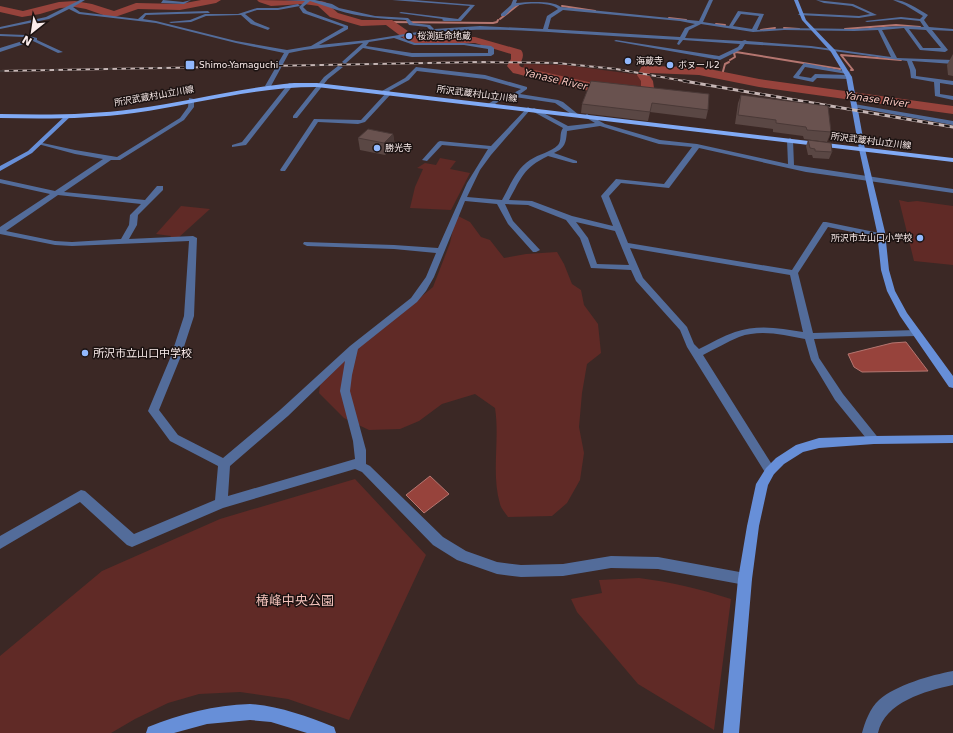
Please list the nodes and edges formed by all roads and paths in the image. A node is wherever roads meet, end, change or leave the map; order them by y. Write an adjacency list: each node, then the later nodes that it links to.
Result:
1 (83, 0): 15 (street)
2 (166, 0): 3 (street)
3 (189, 0)
4 (286, 0): 10 (street)
5 (394, 0): 13 (street)
6 (711, 0): 39 (street)
7 (796, 0): 16 (street)
8 (818, 0): 22 (street)
9 (895, 0): 36 (street)
10 (307, 2): 19 (street); 23 (street); 33 (street)
11 (460, 2): 13 (street); 20 (street); 34 (street)
12 (515, 2): 14 (street); 31 (street)
13 (445, 4): 17 (street)
14 (557, 4): 39 (street); 48 (street)
15 (70, 7): 25 (street); 26 (street)
16 (798, 7): 18 (street); 29 (street)
17 (440, 8)
18 (806, 8)
19 (278, 9): 23 (street); 28 (street)
20 (455, 9)
21 (835, 9): 22 (street)
22 (864, 10): 29 (street)
23 (303, 11): 60 (street)
24 (436, 12): 32 (street)
25 (58, 13): 26 (street); 42 (street)
26 (79, 13): 37 (street)
27 (451, 13): 34 (street)
28 (242, 14): 30 (street); 45 (street)
29 (800, 14): 35 (street)
30 (205, 15): 37 (street); 38 (street)
31 (503, 15)
32 (432, 16): 33 (street); 34 (street)
33 (389, 18): 47 (street)
34 (445, 20): 46 (street)
35 (804, 20): 36 (street); 49 (street)
36 (921, 20): 44 (street)
37 (138, 21): 38 (street)
38 (156, 22): 66 (street)
39 (700, 23): 41 (street); 56 (street)
40 (905, 26): 43 (street); 44 (street); 44 (street)
41 (730, 27): 51 (street); 51 (street)
42 (1, 28)
43 (880, 28): 49 (street); 68 (street)
44 (926, 28): 50 (street)
45 (268, 29)
46 (448, 29): 47 (street); 48 (street)
47 (435, 30): 54 (street)
48 (545, 30): 52 (street)
49 (812, 30): 51 (street); 64 (street)
50 (953, 30)
51 (755, 31): 59 (street)
52 (579, 33): 56 (street); 63 (street)
53 (0, 35): 55 (street)
54 (397, 36): 57 (street); 58 (street)
55 (36, 39): 62 (street); 65 (street)
56 (682, 40): 59 (street); 63 (street)
57 (368, 41): 60 (street); 61 (street)
58 (422, 44): 67 (street); 67 (street)
59 (744, 44): 63 (street); 64 (street)
60 (312, 47): 66 (street)
61 (364, 47): 67 (street); 70 (street)
62 (0, 50)
63 (674, 50)
64 (832, 51): 68 (street); 73 (street)
65 (60, 52)
66 (286, 52): 78 (street)
67 (412, 54)
68 (895, 58): 69 (street)
69 (909, 60): 71 (street); 74 (street)
70 (345, 62)
71 (953, 62)
72 (340, 67): 77 (street)
73 (848, 75): 73 (street); 83 (street)
74 (937, 81): 75 (street); 81 (street)
75 (953, 83)
76 (291, 84): 77 (main road, 所沢武蔵村山立川線); 78 (main road, 所沢武蔵村山立川線); 96 (street)
77 (321, 85): 79 (main road, 所沢武蔵村山立川線); 90 (street)
78 (268, 86): 82 (main road, 所沢武蔵村山立川線)
79 (387, 93): 80 (street); 84 (main road, 所沢武蔵村山立川線); 107 (street)
80 (515, 96): 84 (street); 86 (street)
81 (953, 98)
82 (190, 99): 88 (main road, 所沢武蔵村山立川線); 101 (street)
83 (853, 104): 92 (street); 99 (street)
84 (490, 105): 85 (main road, 所沢武蔵村山立川線)
85 (531, 110): 86 (main road, 所沢武蔵村山立川線); 93 (street); 98 (street)
86 (576, 115): 89 (main road, 所沢武蔵村山立川線)
87 (0, 116): 88 (main road, 所沢武蔵村山立川線)
88 (68, 116): 95 (street)
89 (587, 116): 91 (street); 94 (main road, 所沢武蔵村山立川線)
90 (295, 118)
91 (601, 124): 93 (street); 97 (street)
92 (953, 124)
93 (567, 128): 100 (street)
94 (790, 140): 99 (main road, 所沢武蔵村山立川線); 105 (street)
95 (40, 143): 101 (street); 106 (street)
96 (234, 146)
97 (696, 146): 105 (street); 117 (street)
98 (493, 148): 102 (street); 113 (street)
99 (862, 149): 103 (main road, 所沢武蔵村山立川線); 108 (street)
100 (549, 154): 104 (street); 115 (street)
101 (109, 158): 112 (street)
102 (425, 160)
103 (953, 160)
104 (576, 162)
105 (791, 166): 108 (street)
106 (0, 169)
107 (283, 170)
108 (869, 178): 111 (street); 119 (street)
109 (0, 181): 112 (street)
110 (160, 188): 114 (street)
111 (953, 191)
112 (56, 193): 114 (street); 118 (street)
113 (463, 199): 115 (street); 124 (street)
114 (145, 202): 120 (street)
115 (502, 202): 116 (street); 123 (street)
116 (569, 218): 117 (street); 125 (street)
117 (619, 230): 122 (street)
118 (0, 232): 120 (street)
119 (881, 236): 126 (street); 127 (street)
120 (123, 242): 134 (street)
121 (307, 244): 124 (street)
122 (625, 245): 125 (street); 126 (street)
123 (536, 250)
124 (440, 251): 129 (street)
125 (635, 268): 130 (street)
126 (794, 272): 128 (street)
127 (916, 333): 128 (street); 131 (street)
128 (809, 336): 130 (street); 133 (street)
129 (353, 348): 134 (street); 135 (street)
130 (697, 354): 136 (street)
131 (953, 384)
132 (953, 439): 133 (street)
133 (874, 440): 136 (street)
134 (224, 464): 137 (street)
135 (360, 466): 137 (street); 139 (street)
136 (770, 471): 139 (street)
137 (221, 502): 138 (street)
138 (0, 543)
139 (745, 579): 143 (street)
140 (953, 678): 144 (street)
141 (154, 733): 142 (street)
142 (328, 733)
143 (731, 733)
144 (870, 733)

